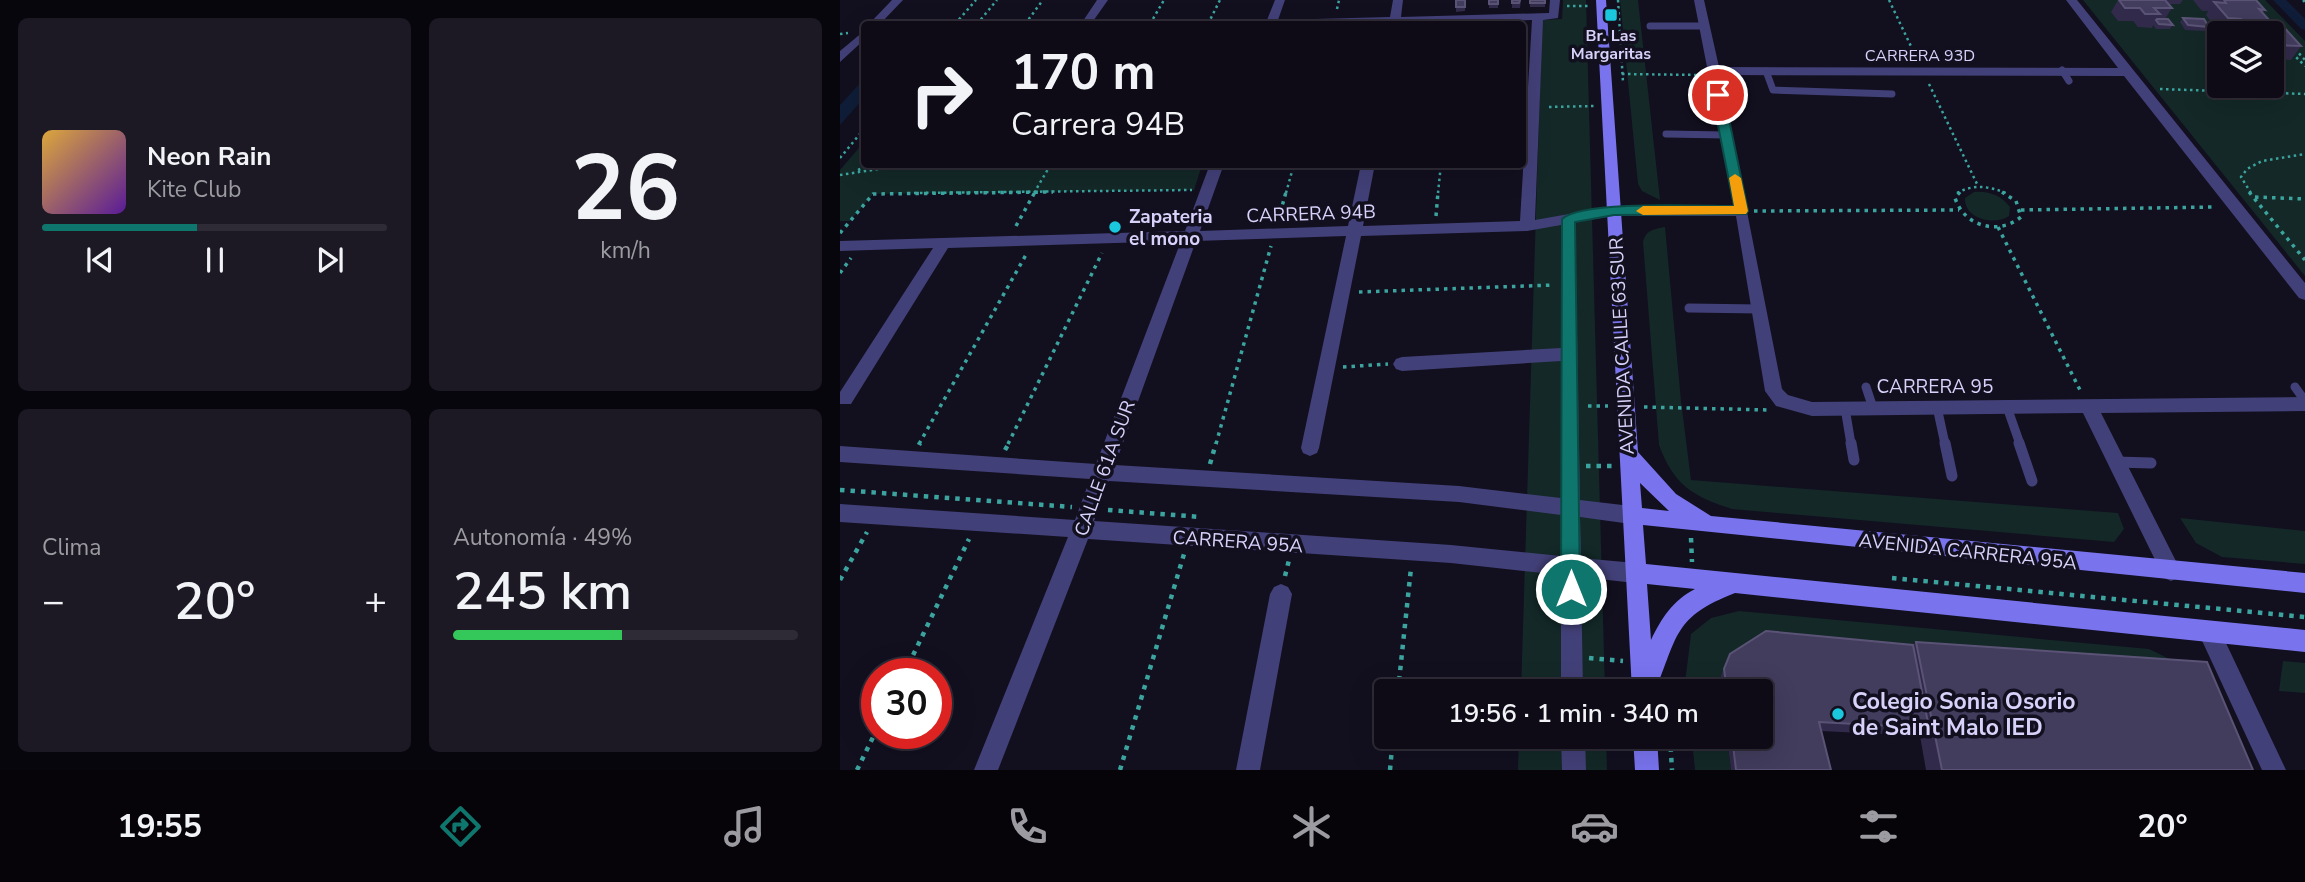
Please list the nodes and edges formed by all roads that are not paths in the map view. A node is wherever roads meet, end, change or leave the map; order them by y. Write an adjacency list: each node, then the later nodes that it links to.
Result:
1 (898, 0): 10 (street)
2 (1103, 0): 11 (street)
3 (1280, 0): 12 (street)
4 (1398, 0): 13 (street)
5 (1555, 0): 9 (street)
6 (1601, 0): 27 (main road, AVENIDA CALLE 63 SUR)
7 (1699, 0): 16 (street)
8 (2071, 0): 20 (street)
9 (1538, 17): 14 (street); 30 (street)
10 (877, 21)
11 (1088, 21)
12 (1272, 21)
13 (1395, 21)
14 (1424, 21)
15 (1650, 26): 16 (lane)
16 (1704, 26): 21 (street)
17 (861, 37): 18 (street)
18 (840, 58)
19 (1766, 71): 20 (street, CARRERA 93D); 21 (street, CARRERA 93D); 22 (lane)
20 (2126, 72): 35 (street)
21 (1714, 73): 24 (street)
22 (1892, 94)
23 (1667, 134): 24 (lane)
24 (1726, 135): 28 (street)
25 (1216, 168): 32 (street, CALLE 61A SUR)
26 (1367, 168): 31 (street)
27 (1614, 211): 28 (street, CARRERA 94B); 29 (street, CARRERA 94B); 50 (main road, AVENIDA CALLE 63 SUR)
28 (1742, 211): 37 (street)
29 (1568, 219): 30 (street, CARRERA 94B); 38 (street)
30 (1527, 226): 31 (street, CARRERA 94B)
31 (1356, 231): 32 (street, CARRERA 94B); 49 (street)
32 (1189, 236): 33 (street, CARRERA 94B); 55 (street, CALLE 61A SUR)
33 (944, 243): 34 (street, CARRERA 94B); 42 (street)
34 (840, 246)
35 (2305, 294)
36 (1689, 308): 37 (lane)
37 (1760, 309): 47 (street, CARRERA 95)
38 (1569, 354): 39 (street); 58 (street)
39 (1402, 363)
40 (1866, 387): 48 (lane)
41 (2295, 387): 43 (lane)
42 (845, 399)
43 (2305, 403): 44 (street, CARRERA 95)
44 (2088, 406): 46 (street, CARRERA 95); 53 (street)
45 (1937, 407): 46 (street, CARRERA 95); 48 (street, CARRERA 95); 56 (lane)
46 (2007, 407): 57 (lane)
47 (1845, 408): 48 (street, CARRERA 95); 52 (lane)
48 (1873, 408)
49 (1310, 448)
50 (1627, 453): 60 (main road, AVENIDA CALLE 63 SUR); 61 (main road)
51 (840, 454): 55 (street)
52 (1854, 460)
53 (2116, 462): 54 (lane); 64 (street)
54 (2151, 463)
55 (1102, 472): 58 (street); 62 (street, CALLE 61A SUR)
56 (1952, 475)
57 (2032, 481)
58 (1570, 508): 60 (street); 63 (street)
59 (840, 513): 62 (street, CARRERA 95A)
60 (1631, 515): 61 (main road, AVENIDA CARRERA 95A); 65 (main road, AVENIDA CALLE 63 SUR)
61 (1730, 527): 64 (main road, AVENIDA CARRERA 95A)
62 (1080, 531): 63 (street, CARRERA 95A); 76 (street, CALLE 61A SUR)
63 (1570, 566): 65 (street, CARRERA 95A); 71 (street)
64 (2171, 571): 67 (main road, AVENIDA CARRERA 95A)
65 (1635, 573): 66 (main road); 72 (main road, AVENIDA CALLE 63 SUR)
66 (1737, 583): 69 (main road); 73 (main road)
67 (2305, 583)
68 (1281, 594): 77 (street)
69 (2209, 632): 70 (main road); 80 (street)
70 (2305, 641)
71 (1572, 679)
72 (1643, 679)
73 (1648, 679)
74 (1573, 749): 78 (street)
75 (1646, 749): 79 (main road)
76 (986, 770)
77 (1248, 770)
78 (1574, 770)
79 (1647, 770)
80 (2274, 770)

